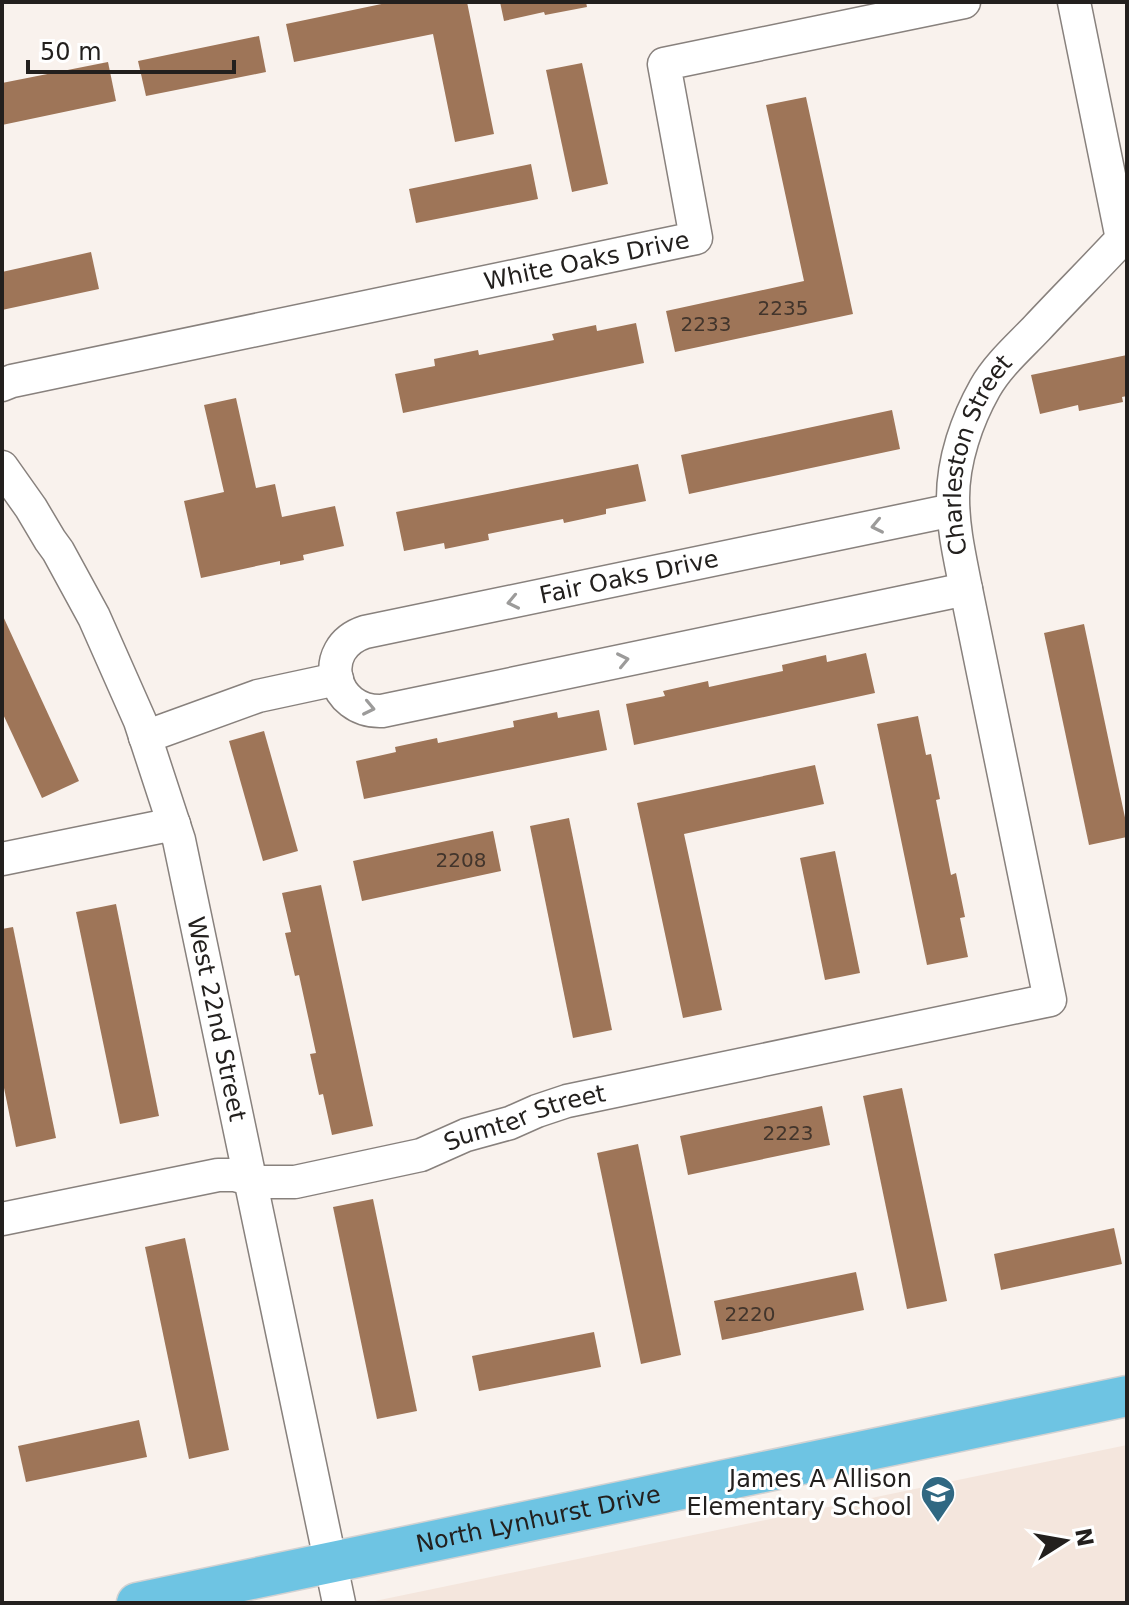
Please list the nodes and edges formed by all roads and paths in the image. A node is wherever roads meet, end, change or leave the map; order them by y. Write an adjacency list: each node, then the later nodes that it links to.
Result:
1 (964, 2): 3 (street, White Oaks Drive)
2 (1074, 2): 5 (street, Charleston Street)
3 (2, 385)
4 (2, 467): 8 (street, West 22nd Street)
5 (953, 510): 6 (street, Charleston Street); 7 (street, Fair Oaks Drive, one-way to 7)
6 (966, 589): 7 (street, one-way to 6); 11 (street, Charleston Street)
7 (337, 679): 8 (street)
8 (145, 737): 9 (street, West 22nd Street)
9 (174, 824): 10 (street); 12 (street, West 22nd Street)
10 (2, 859)
11 (1050, 1000): 12 (street, Sumter Street)
12 (251, 1179): 13 (street, Sumter Street); 15 (street, West 22nd Street)
13 (2, 1219)
14 (1127, 1396): 15 (main road, North Lynhurst Drive)
15 (330, 1562): 16 (main road, North Lynhurst Drive); 17 (street, West 22nd Street)
16 (137, 1603)
17 (339, 1603)

